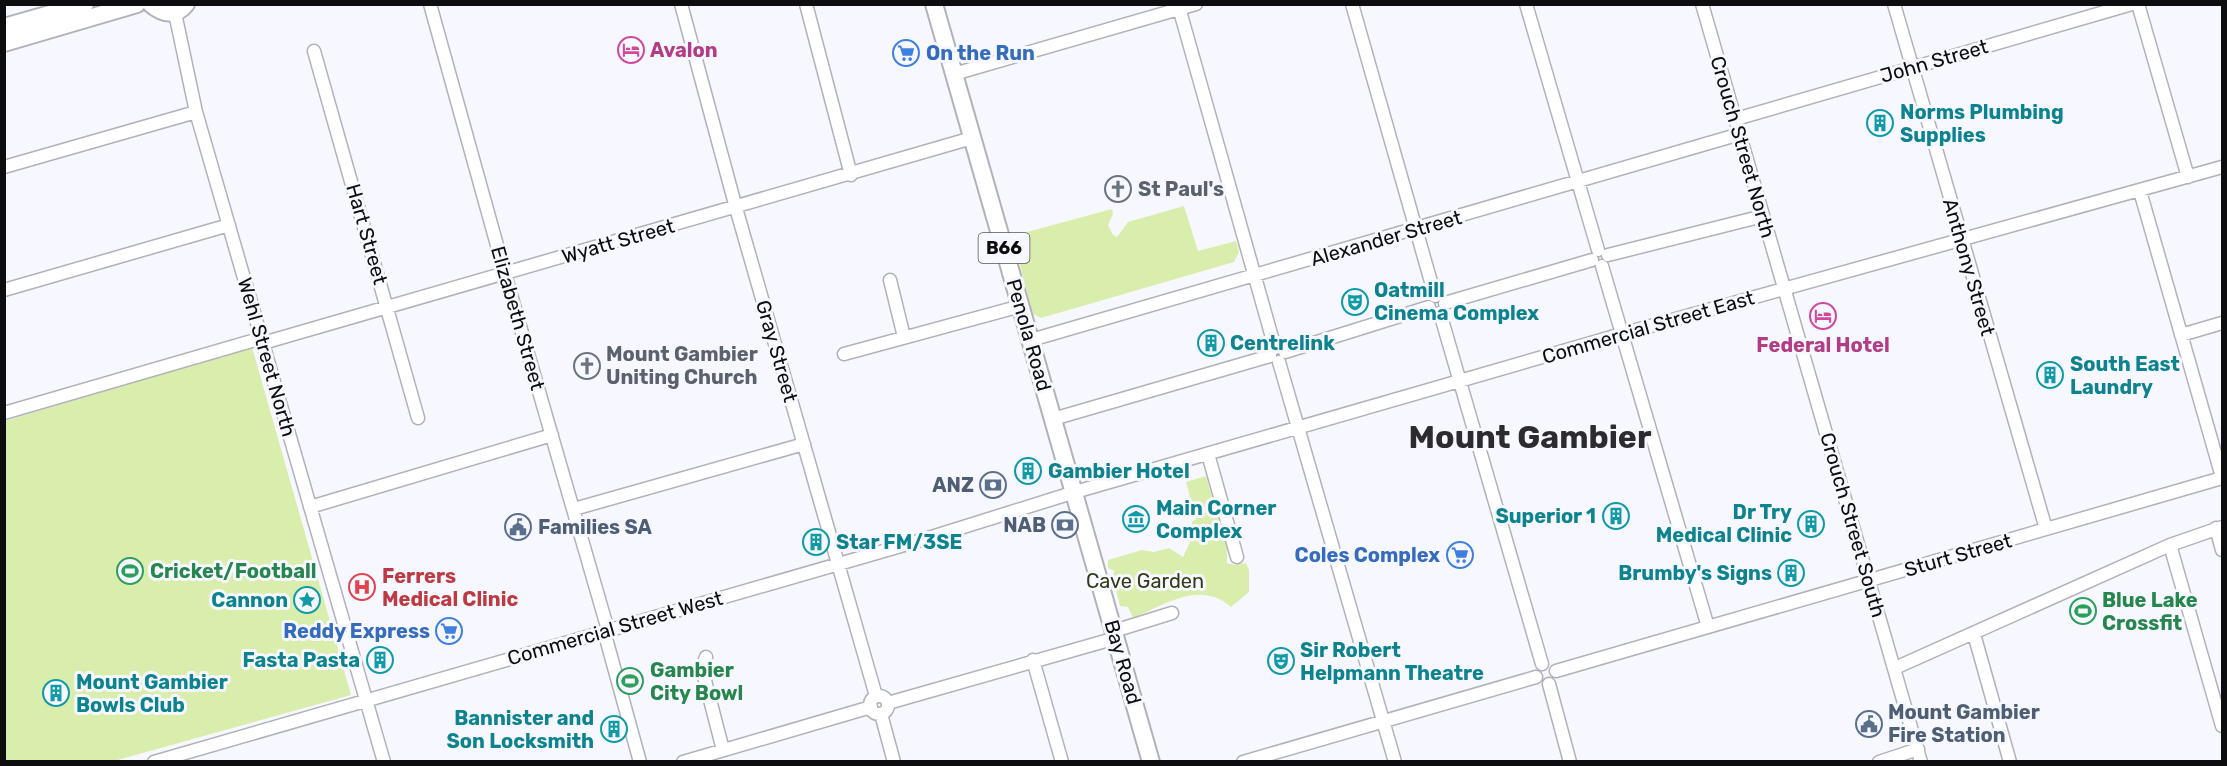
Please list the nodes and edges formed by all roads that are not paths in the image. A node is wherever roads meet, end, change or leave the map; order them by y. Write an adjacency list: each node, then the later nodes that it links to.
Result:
1 (85, 4): 17 (main road)
2 (136, 4): 18 (main road)
3 (430, 4): 38 (street, Elizabeth Street)
4 (681, 4): 32 (street, Gray Street)
5 (806, 4): 28 (street)
6 (934, 4): 21 (main road, Penola Road / B66)
7 (1196, 4): 15 (street)
8 (1352, 4): 35 (street)
9 (1526, 4): 30 (street)
10 (1702, 4): 23 (street, Crouch Street North)
11 (1894, 4): 20 (street, Anthony Street)
12 (2132, 4): 20 (street, John Street)
13 (2138, 4): 29 (street)
14 (152, 6): 16 (main road)
15 (1178, 7): 21 (street); 39 (street)
16 (181, 9): 22 (street, Wehl Street North)
17 (4, 27)
18 (4, 43)
19 (314, 51): 45 (street, Hart Street)
20 (1911, 68): 23 (street, John Street); 36 (street, Anthony Street)
21 (954, 74): 25 (main road, Penola Road / B66)
22 (196, 112): 26 (street); 34 (street, Wehl Street North)
23 (1736, 119): 24 (street, Crouch Street North)
24 (1740, 134): 30 (street, Alexander Street); 33 (street, Crouch Street North)
25 (972, 138): 28 (street, Wyatt Street); 44 (main road, Penola Road / B66)
26 (4, 166)
27 (2223, 167): 29 (street, Commercial Street East)
28 (851, 175): 32 (street, Wyatt Street)
29 (2188, 177): 31 (street, Commercial Street East)
30 (1577, 183): 35 (street, Alexander Street); 37 (street)
31 (2140, 190): 36 (street, Commercial Street East); 48 (street)
32 (736, 208): 38 (street, Wyatt Street); 60 (street, Gray Street)
33 (1763, 216): 37 (street); 41 (street, Crouch Street North)
34 (229, 225): 42 (street); 50 (street, Wehl Street North)
35 (1415, 229): 39 (street, Alexander Street); 43 (street)
36 (1961, 240): 41 (street, Commercial Street East); 67 (street, Anthony Street)
37 (1600, 258): 43 (street); 47 (street)
38 (505, 273): 45 (street, Wyatt Street); 59 (street, Elizabeth Street)
39 (1254, 275): 51 (street, Alexander Street); 53 (street)
40 (890, 280): 49 (street)
41 (1784, 289): 47 (street, Commercial Street East); 72 (street, Crouch Street South)
42 (4, 290)
43 (1437, 305): 53 (street); 54 (street)
44 (1021, 306): 49 (street); 51 (main road, Penola Road / B66)
45 (388, 307): 50 (street, Wyatt Street); 56 (street, Hart Street)
46 (2223, 323): 48 (street)
47 (1622, 334): 54 (street, Commercial Street East); 74 (street)
48 (2181, 335): 62 (street)
49 (904, 337): 52 (street)
50 (262, 340): 55 (street, Wyatt Street); 64 (street, Wehl Street North)
51 (1031, 340): 57 (main road, Penola Road / B66)
52 (844, 354)
53 (1277, 355): 57 (street); 58 (street)
54 (1461, 381): 58 (street, Commercial Street East); 80 (street)
55 (4, 413)
56 (418, 418)
57 (1053, 419): 63 (main road, Penola Road / B66)
58 (1299, 428): 61 (street, Commercial Street East); 87 (street)
59 (552, 435): 64 (street); 65 (street, Elizabeth Street)
60 (804, 444): 65 (street); 71 (street, Gray Street)
61 (1208, 454): 63 (street, Commercial Street East); 70 (street)
62 (2223, 478): 67 (street, Sturt Street)
63 (1075, 492): 71 (street, Commercial Street West); 76 (main road, Bay Road / B66)
64 (310, 507): 85 (street, Wehl Street North)
65 (574, 509): 75 (street, Elizabeth Street)
66 (2219, 527): 68 (street); 69 (street)
67 (2046, 529): 72 (street, Sturt Street)
68 (2170, 545): 77 (street); 88 (street)
69 (2223, 550)
70 (1237, 556)
71 (838, 564): 75 (street, Commercial Street West); 86 (street, Gray Street)
72 (1869, 581): 74 (street, Sturt Street); 81 (street, Crouch Street South)
73 (1172, 613): 76 (street)
74 (1708, 627): 82 (street, Sturt Street)
75 (606, 631): 85 (street, Commercial Street West); 93 (street, Elizabeth Street)
76 (1115, 634): 79 (street); 97 (main road, Bay Road / B66)
77 (1974, 634): 81 (street); 102 (street)
78 (706, 657): 89 (street)
79 (1033, 660): 86 (street); 96 (street)
80 (1542, 664): 82 (street); 83 (street)
81 (1895, 668): 90 (street, Crouch Street South)
82 (1556, 671): 84 (street)
83 (1536, 677): 84 (street); 87 (street)
84 (1549, 684): 100 (street)
85 (366, 700): 91 (street, Commercial Street West); 92 (street, Wehl Street North)
86 (879, 705): 89 (street); 95 (street, Gray Street)
87 (1382, 720): 98 (street); 99 (street)
88 (2223, 726)
89 (723, 750): 94 (street)
90 (1919, 755): 101 (street)
91 (154, 762)
92 (384, 762)
93 (640, 762)
94 (683, 762)
95 (894, 762)
96 (1062, 762)
97 (1151, 762)
98 (1243, 762)
99 (1395, 762)
100 (1570, 762)
101 (1879, 762)
102 (2010, 762)

